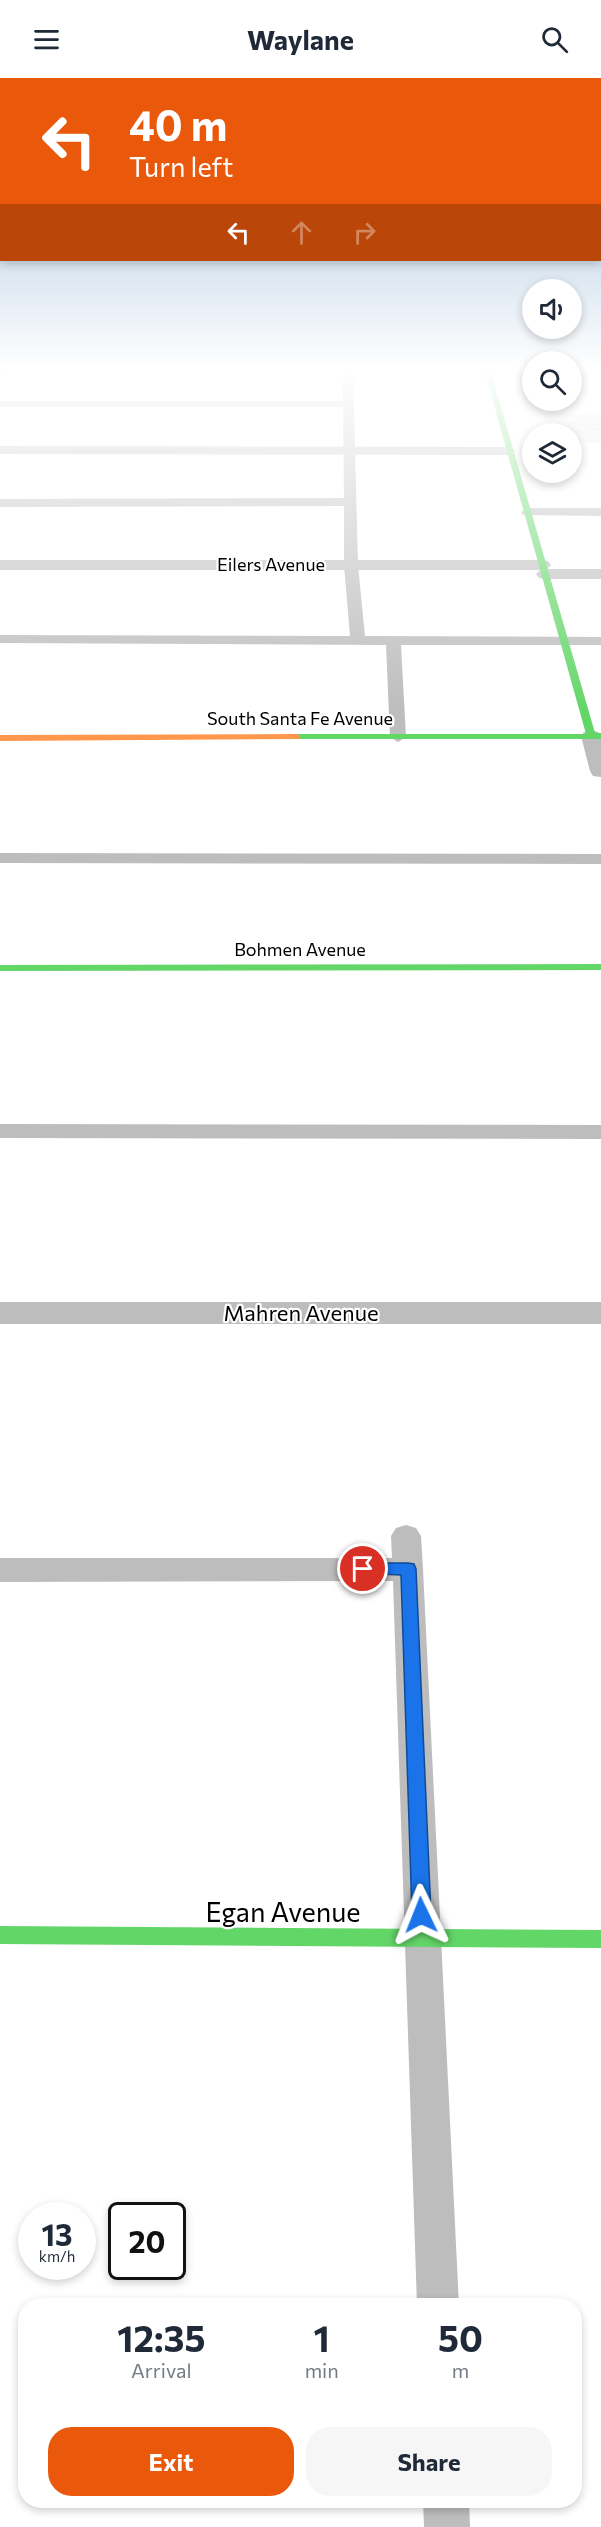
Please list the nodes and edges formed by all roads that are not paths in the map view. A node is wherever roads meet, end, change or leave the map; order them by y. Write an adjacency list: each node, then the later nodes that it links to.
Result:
1 (351, 483): 3 (lane)
2 (519, 483): 5 (street)
3 (351, 502): 4 (lane); 8 (lane)
4 (0, 503)
5 (527, 512): 6 (lane); 9 (street)
6 (601, 512)
7 (0, 565): 8 (street, Eilers Avenue)
8 (351, 565): 9 (street, Eilers Avenue); 12 (lane)
9 (543, 570): 10 (street, Eilers Avenue); 14 (street)
10 (601, 574)
11 (0, 639): 12 (lane)
12 (358, 640): 13 (lane)
13 (393, 640): 14 (lane); 17 (lane)
14 (564, 640): 15 (lane); 16 (street)
15 (601, 641)
16 (596, 736): 17 (street, South Santa Fe Avenue); 19 (street)
17 (398, 737): 18 (street, South Santa Fe Avenue)
18 (0, 738)
19 (601, 771)
20 (0, 858): 21 (lane)
21 (601, 859)
22 (601, 967): 23 (street, Bohmen Avenue)
23 (0, 968)
24 (0, 1131): 25 (lane)
25 (601, 1132)
26 (0, 1313): 27 (street, Mahren Avenue)
27 (601, 1313)
28 (0, 1570): 30 (lane)
29 (0, 1935): 30 (street, Egan Avenue)
30 (422, 1938): 31 (street, Egan Avenue); 32 (lane)
31 (601, 1939)
32 (438, 2298)
33 (446, 2508): 34 (lane)
34 (447, 2527)

